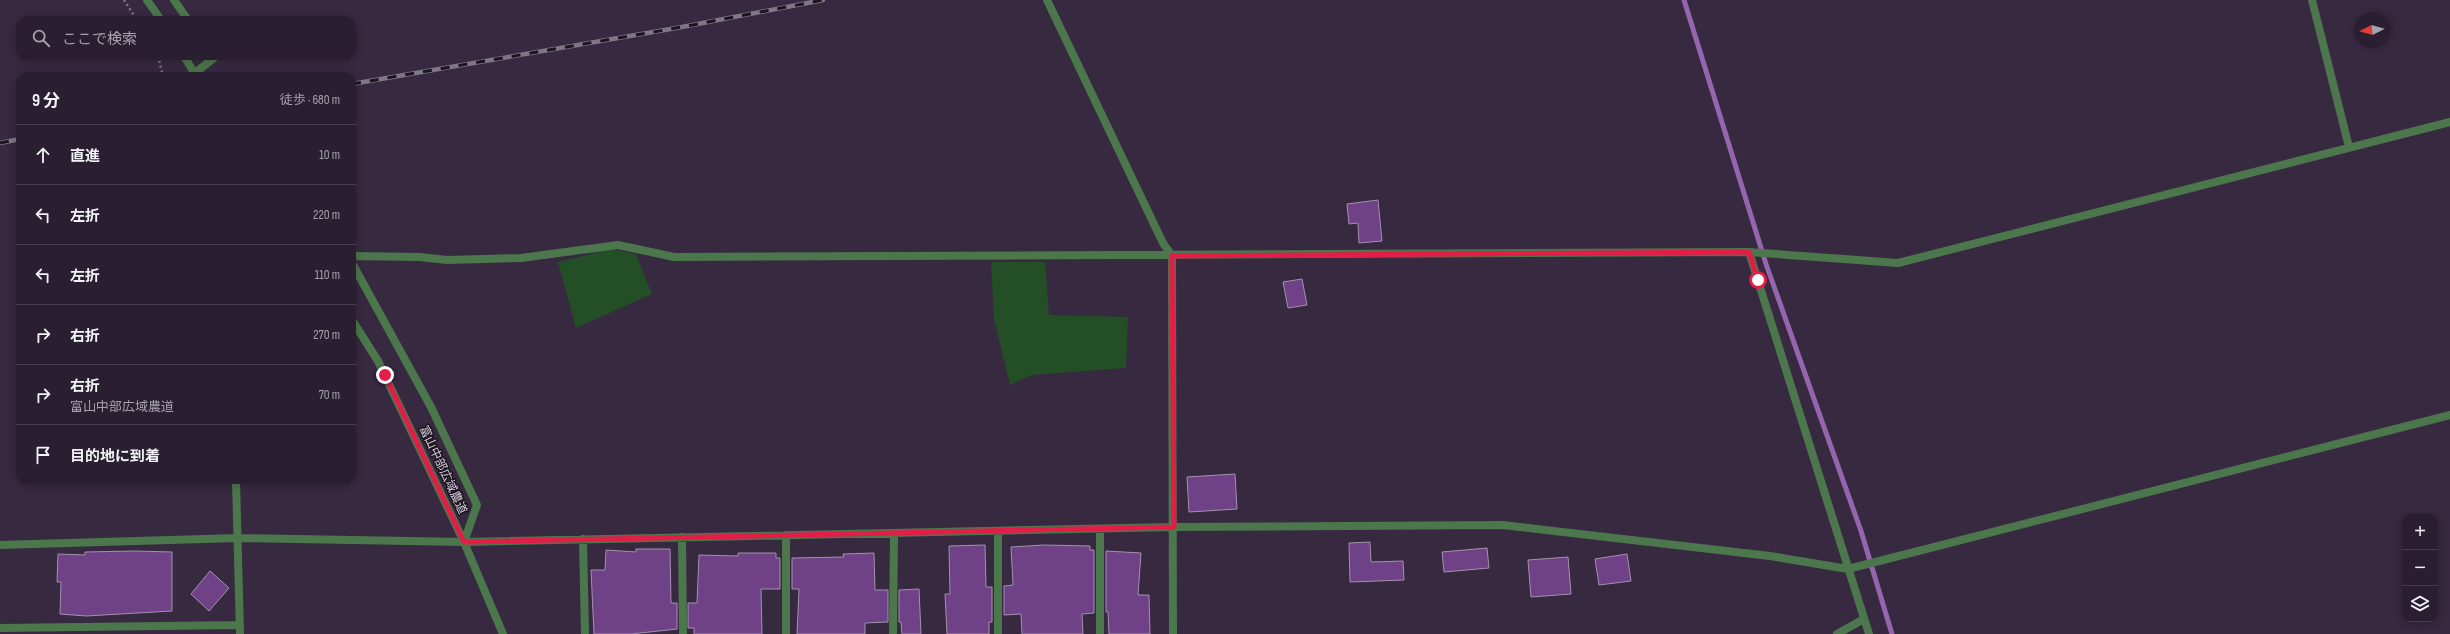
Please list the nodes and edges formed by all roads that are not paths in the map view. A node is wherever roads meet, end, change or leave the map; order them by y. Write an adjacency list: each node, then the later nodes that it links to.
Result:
1 (147, 0): 5 (street)
2 (174, 0): 6 (street)
3 (1047, 0): 15 (street)
4 (2312, 0): 12 (street)
5 (158, 16)
6 (185, 16)
7 (186, 60): 9 (street)
8 (210, 60): 10 (street)
9 (194, 72)
10 (196, 72)
11 (2450, 122): 12 (street)
12 (2350, 147): 13 (street)
13 (1749, 252): 15 (street); 30 (street)
14 (356, 256): 15 (street)
15 (1172, 256): 20 (street)
16 (356, 270): 28 (street)
17 (356, 326): 28 (street, 富山中部広域農道)
18 (2450, 415): 30 (street)
19 (236, 484): 26 (street)
20 (1174, 527): 21 (street); 30 (street); 41 (street)
21 (1100, 528): 22 (street); 40 (street)
22 (998, 531): 23 (street); 39 (street)
23 (894, 533): 24 (street); 38 (street)
24 (786, 535): 25 (street); 37 (street)
25 (682, 537): 27 (street); 36 (street)
26 (238, 538): 28 (street); 29 (street); 33 (street)
27 (583, 539): 28 (street); 35 (street)
28 (464, 542): 34 (street, 富山中部広域農道)
29 (0, 545)
30 (1848, 569): 31 (street)
31 (1864, 619): 42 (street); 43 (street)
32 (0, 628): 33 (street)
33 (240, 630)
34 (504, 634)
35 (585, 634)
36 (682, 634)
37 (786, 634)
38 (893, 634)
39 (998, 634)
40 (1100, 634)
41 (1173, 634)
42 (1837, 634)
43 (1869, 634)

